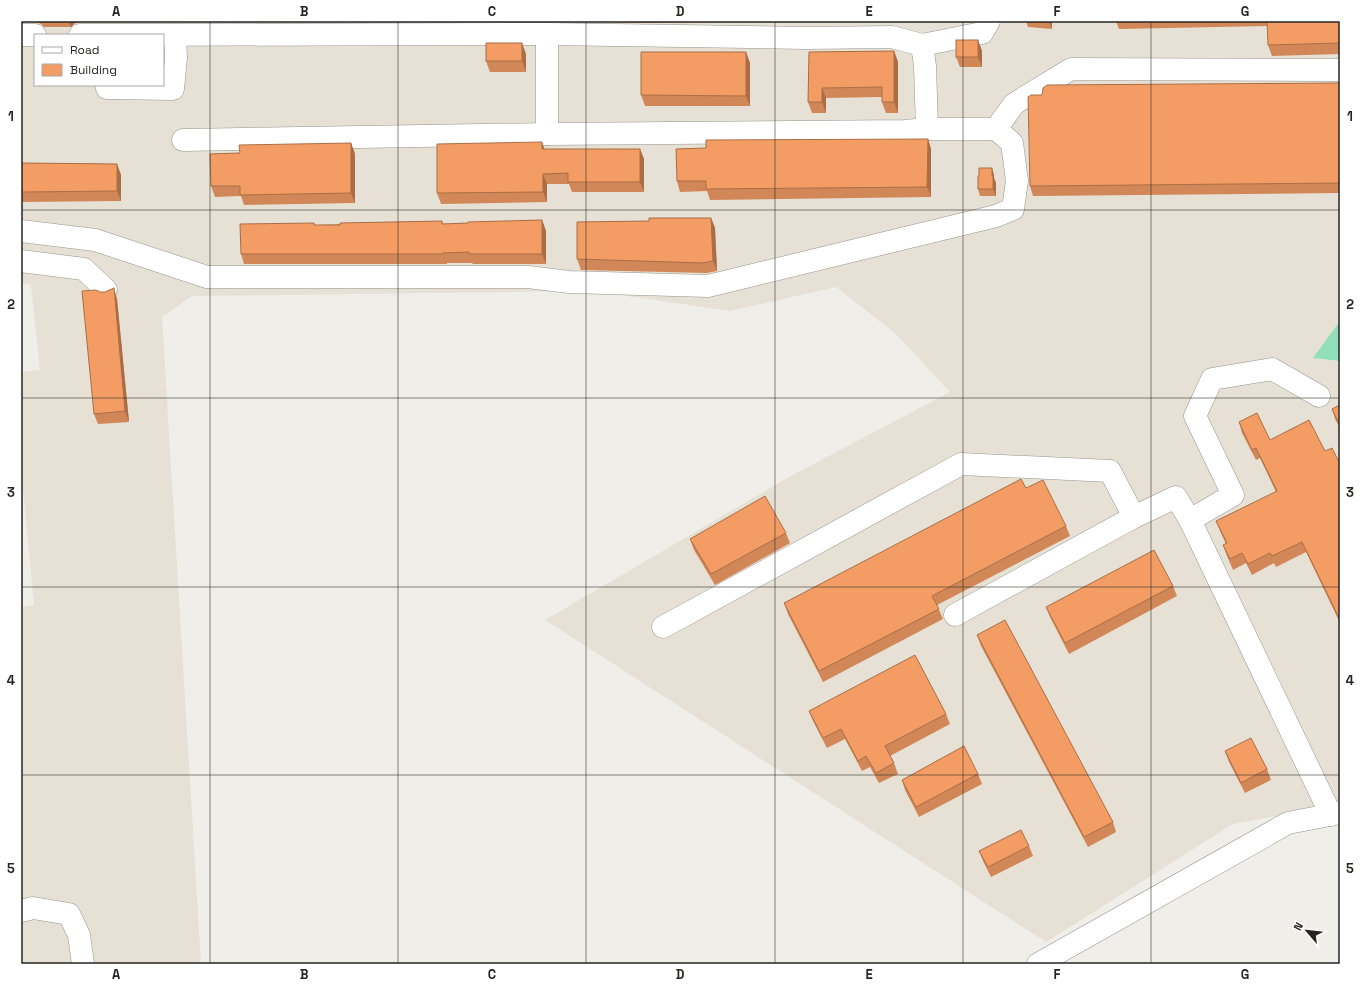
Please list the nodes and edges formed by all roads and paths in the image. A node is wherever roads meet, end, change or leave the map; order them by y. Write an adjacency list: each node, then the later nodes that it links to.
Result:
1 (989, 21): 9 (street)
2 (479, 28): 4 (street); 8 (street)
3 (807, 29): 4 (street); 9 (street)
4 (547, 34): 14 (street)
5 (21, 35): 6 (street)
6 (34, 35)
7 (164, 35): 8 (street)
8 (175, 35): 11 (street)
9 (922, 45): 12 (street)
10 (1340, 70): 13 (street)
11 (106, 86)
12 (927, 129): 13 (street); 14 (street)
13 (996, 129): 16 (street)
14 (547, 134): 15 (street)
15 (183, 140)
16 (21, 231)
17 (21, 261): 18 (street)
18 (106, 290)
19 (1319, 396): 21 (street)
20 (1134, 517): 21 (street); 22 (street); 23 (street)
21 (1190, 520): 24 (street)
22 (955, 615)
23 (663, 626)
24 (1336, 814): 27 (street)
25 (21, 910): 26 (street)
26 (83, 964)
27 (1038, 964)

